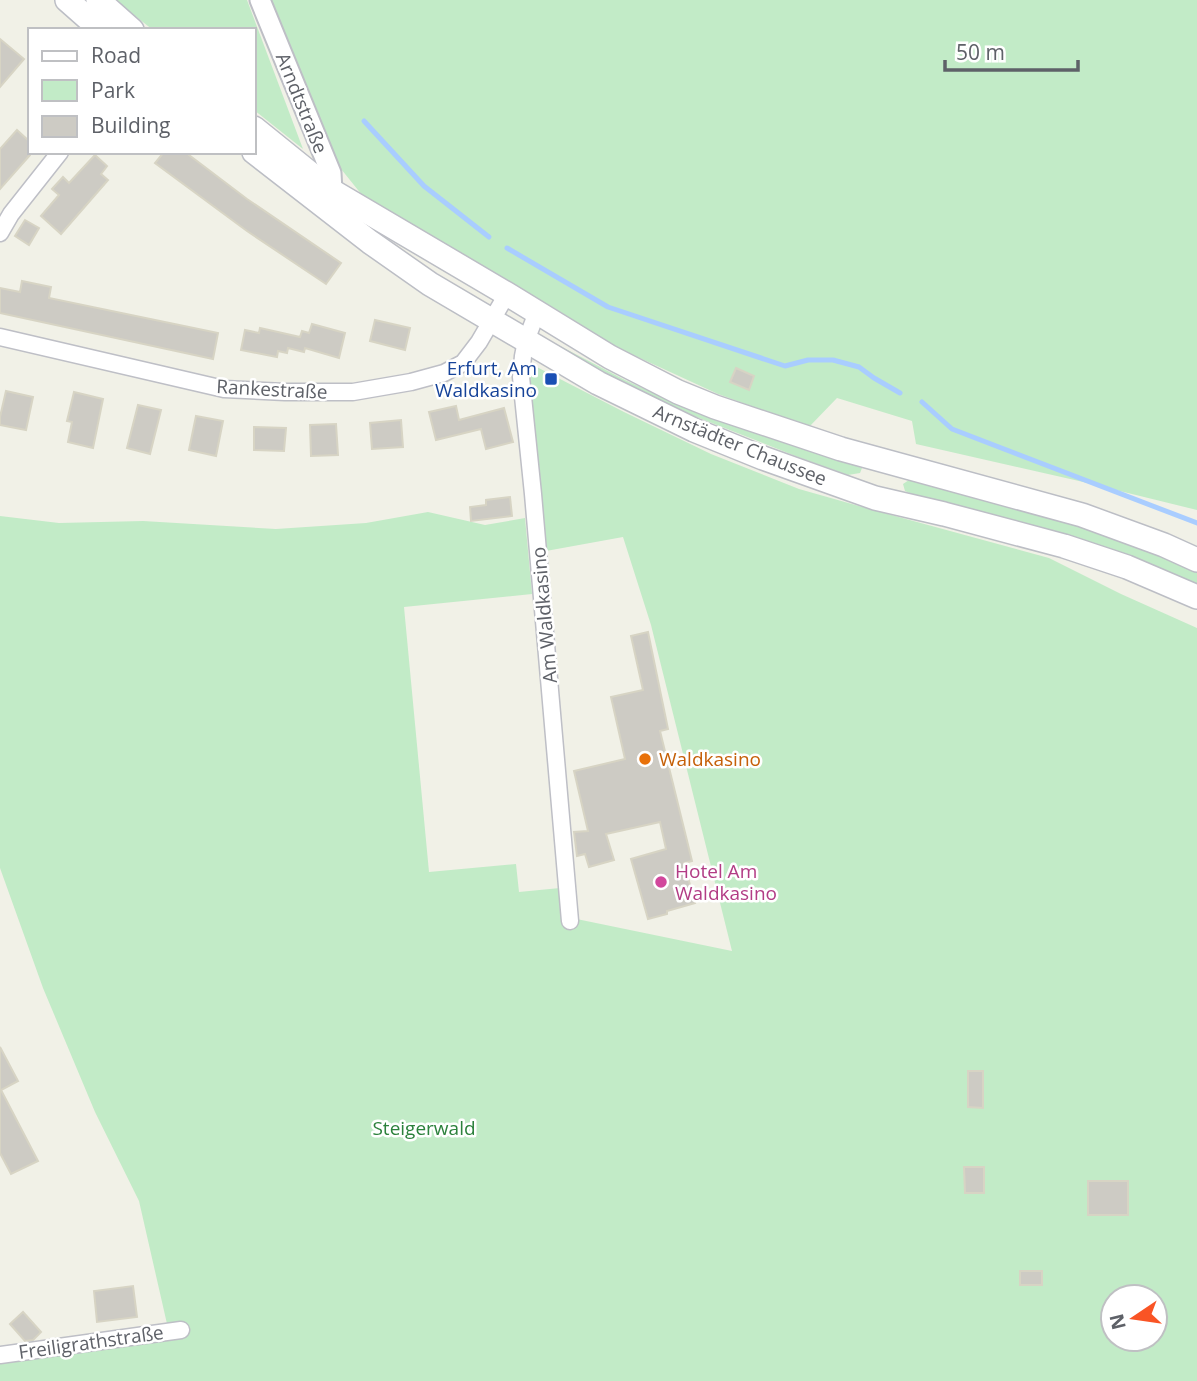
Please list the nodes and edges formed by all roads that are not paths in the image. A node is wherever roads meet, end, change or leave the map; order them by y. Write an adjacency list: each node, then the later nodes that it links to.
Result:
1 (67, 0): 4 (main road)
2 (97, 0): 5 (main road)
3 (260, 0): 9 (street, Arndtstraße)
4 (99, 28)
5 (130, 28)
6 (256, 130): 9 (main road)
7 (256, 153): 9 (main road)
8 (58, 154): 10 (street)
9 (327, 198): 11 (main road, Arnstädter Chaussee); 13 (main road, Arnstädter Chaussee)
10 (0, 233)
11 (507, 294): 12 (main road, Arnstädter Chaussee); 13 (street, Rankestraße)
12 (537, 312): 15 (street, Am Waldkasino); 16 (main road, Arnstädter Chaussee)
13 (491, 320): 14 (street, Rankestraße); 15 (main road, Arnstädter Chaussee)
14 (0, 337)
15 (526, 341): 17 (main road, Arnstädter Chaussee); 18 (street, Am Waldkasino)
16 (1197, 560)
17 (1197, 597)
18 (570, 921)
19 (181, 1330): 20 (street, Freiligrathstraße)
20 (0, 1355)

